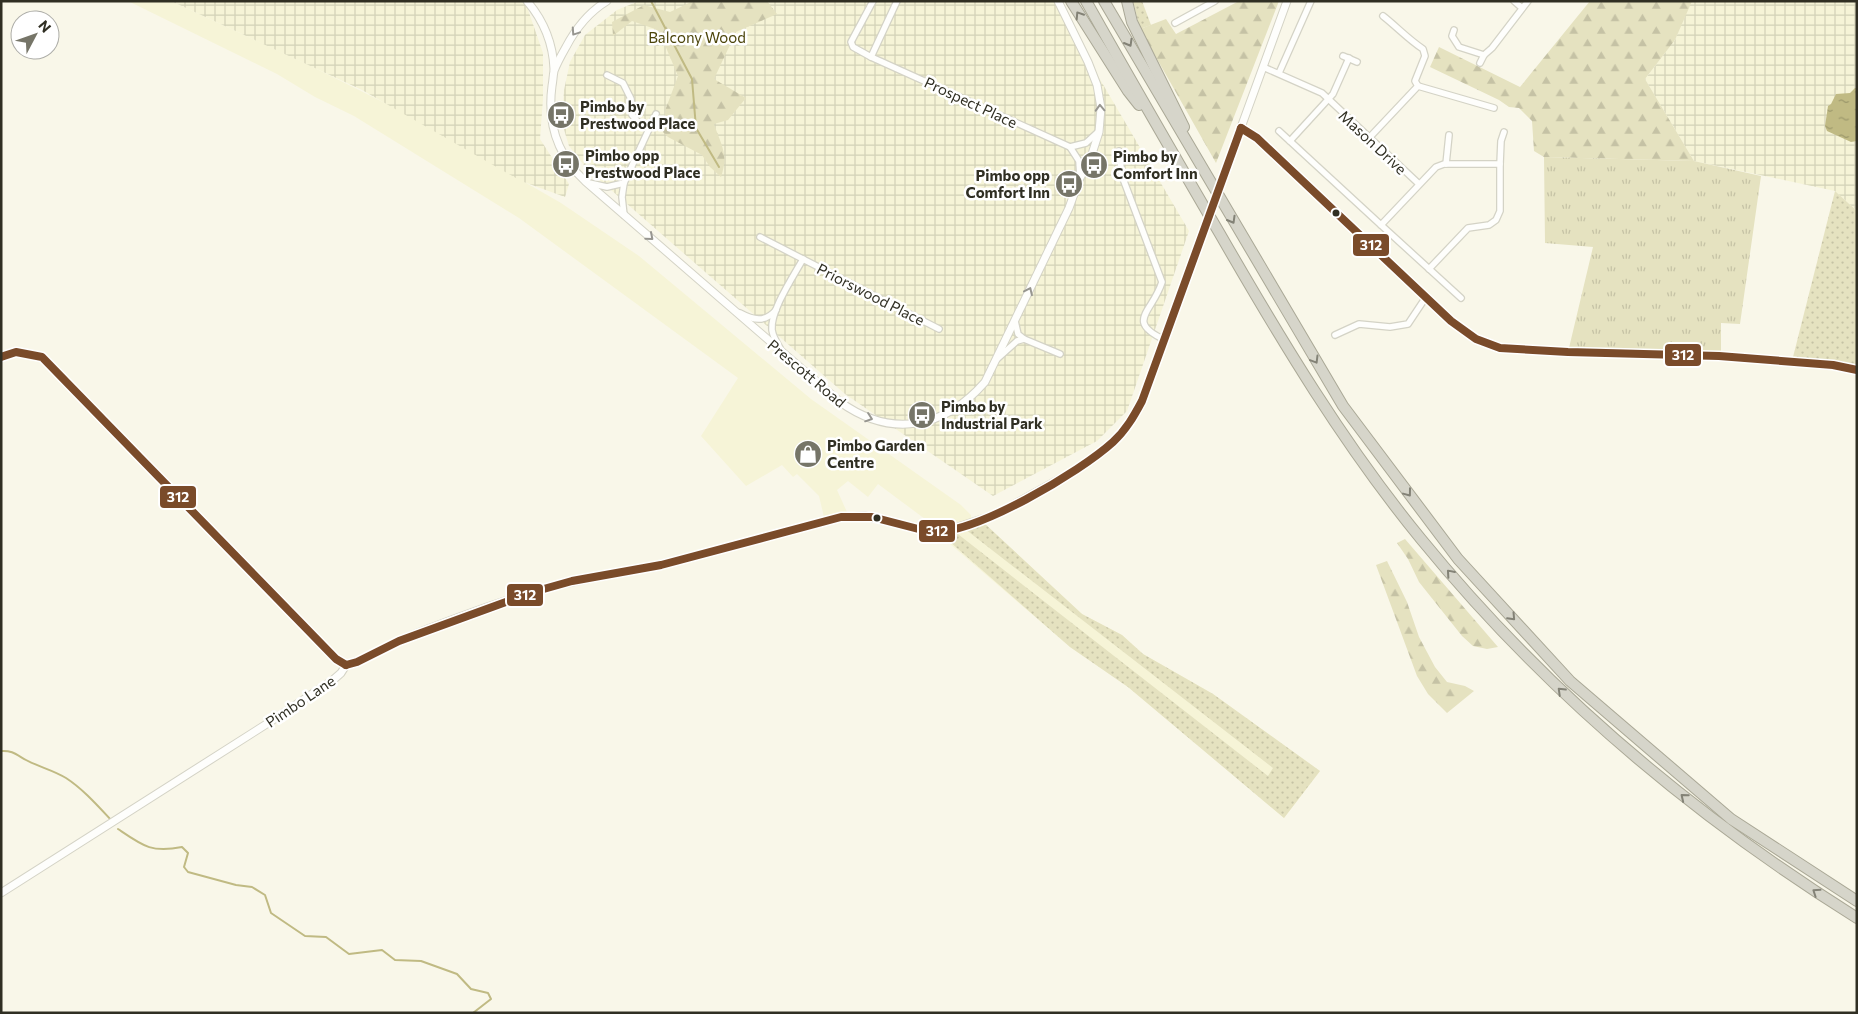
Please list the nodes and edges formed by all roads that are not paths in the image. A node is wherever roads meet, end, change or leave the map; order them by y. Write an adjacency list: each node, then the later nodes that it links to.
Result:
1 (527, 1): 26 (street)
2 (607, 1): 26 (street, Prescott Road, one-way to 26)
3 (873, 1): 21 (street, Prospect Place)
4 (897, 1): 21 (street)
5 (1058, 1): 37 (street, Prescott Road, one-way to 5)
6 (1070, 1): 34 (highway, one-way to 6)
7 (1086, 1): 34 (highway)
8 (1104, 1): 44 (highway, one-way to 44)
9 (1127, 1): 44 (highway)
10 (1215, 1): 17 (street)
11 (1287, 1): 25 (street, Pimbo Lane)
12 (1311, 1): 27 (street)
13 (1514, 1): 15 (street)
14 (1528, 1): 15 (street)
15 (1522, 8): 19 (street)
16 (1383, 16): 29 (street)
17 (1175, 23)
18 (1454, 30): 19 (street)
19 (1484, 55): 24 (street)
20 (1343, 56): 22 (street)
21 (872, 57): 42 (street, Prospect Place)
22 (1349, 58): 23 (street); 30 (street)
23 (1357, 62)
24 (1480, 63)
25 (1263, 67): 27 (street, Mason Drive); 35 (street, Pimbo Lane)
26 (554, 71): 48 (street, Prescott Road)
27 (1279, 73): 30 (street, Mason Drive)
28 (607, 75): 33 (street)
29 (1418, 86): 31 (street); 40 (street)
30 (1328, 99): 40 (street, Mason Drive); 41 (street)
31 (1494, 108)
32 (656, 114): 33 (street)
33 (650, 127): 49 (street)
34 (1157, 127): 73 (highway, one-way to 34)
35 (1240, 128): 56 (street); 64 (street, Pimbo Lane, bridge)
36 (1279, 131): 41 (street)
37 (1099, 132): 42 (street); 47 (street, Prescott Road)
38 (1504, 132): 46 (street)
39 (1449, 135): 45 (street)
40 (1369, 138): 50 (street, Mason Drive)
41 (1290, 141): 52 (street)
42 (1070, 147): 47 (street)
43 (1119, 151): 64 (street)
44 (1199, 163): 72 (highway, one-way to 72)
45 (1446, 164): 46 (street); 50 (street)
46 (1500, 164): 55 (street)
47 (1079, 180): 60 (street, Prescott Road, one-way to 47)
48 (585, 181): 49 (street); 51 (street, Prescott Road)
49 (624, 182): 51 (street)
50 (1419, 184): 52 (street, Mason Drive)
51 (624, 215): 58 (street, Prescott Road, one-way to 58)
52 (1381, 225): 55 (street)
53 (760, 237): 54 (street, Priorswood Place)
54 (802, 259): 59 (street, Priorswood Place); 61 (street, Priorswood Place)
55 (1429, 269): 57 (street)
56 (1426, 297): 62 (street); 69 (street)
57 (1461, 298)
58 (728, 305): 59 (street); 65 (street, Prescott Road)
59 (777, 309): 65 (street, Priorswood Place)
60 (1015, 321): 63 (street); 68 (street, Prescott Road)
61 (939, 329)
62 (1335, 336)
63 (1024, 339): 66 (street); 68 (street)
64 (1165, 340): 70 (street, Pimbo Lane)
65 (784, 353): 68 (street, Prescott Road, one-way to 68)
66 (1060, 354)
67 (1, 357): 70 (street)
68 (997, 359)
69 (1857, 370)
70 (346, 665): 71 (street, Pimbo Lane)
71 (1, 893)
72 (1857, 902)
73 (1857, 918)

